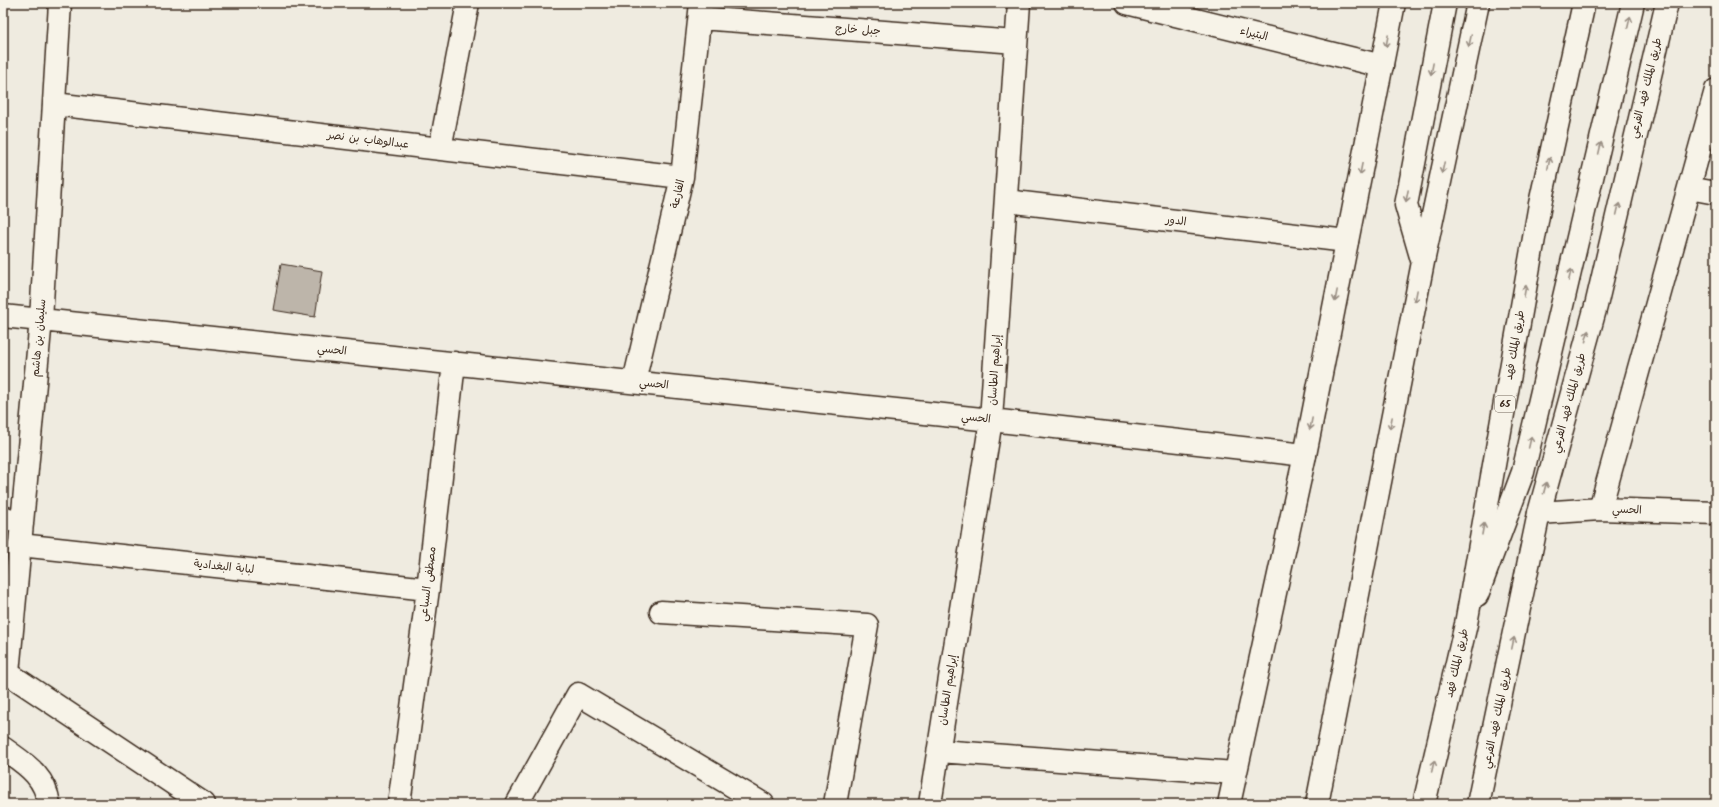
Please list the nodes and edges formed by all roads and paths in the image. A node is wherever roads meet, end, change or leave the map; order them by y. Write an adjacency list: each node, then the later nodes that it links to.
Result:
1 (60, 3): 15 (main road, سليمان بن هاشم)
2 (468, 3): 16 (main road)
3 (1019, 3): 12 (main road, إبراهيم الطاسان)
4 (1127, 3): 13 (main road, البتيراء)
5 (1394, 3): 13 (main road, one-way to 13)
6 (1445, 3): 22 (main road, one-way to 22)
7 (1478, 3): 22 (main road, one-way to 22)
8 (1584, 3): 35 (main road, طريق الملك فهد / 65, one-way to 8)
9 (1634, 3): 35 (main road, one-way to 9)
10 (1666, 3): 30 (main road, طريق الملك فهد الفرعي, one-way to 10)
11 (700, 10): 12 (main road, جبل خارج); 17 (main road, الفارعة)
12 (1016, 42): 20 (main road, إبراهيم الطاسان)
13 (1382, 66): 21 (main road, one-way to 21)
14 (1716, 90): 18 (main road)
15 (54, 104): 16 (main road, عبدالوهاب بن نصر); 24 (main road, سليمان بن هاشم)
16 (440, 149): 17 (main road, عبدالوهاب بن نصر)
17 (682, 177): 26 (main road, الفارعة)
18 (1689, 188): 19 (main road); 29 (main road)
19 (1716, 193)
20 (1006, 201): 21 (main road, الدور); 27 (main road, إبراهيم الطاسان)
21 (1347, 241): 28 (main road, one-way to 28)
22 (1423, 262): 48 (main road, one-way to 48)
23 (3, 316): 24 (main road, الحسي)
24 (41, 320): 25 (main road, الحسي); 32 (main road, سليمان بن هاشم)
25 (454, 363): 26 (main road, الحسي); 33 (main road, مصطفى السباعي)
26 (634, 382): 27 (main road, الحسي)
27 (991, 420): 28 (main road, الحسي); 38 (main road, إبراهيم الطاسان)
28 (1305, 455): 39 (main road)
29 (1600, 509): 30 (main road, الحسي); 31 (main road, الحسي)
30 (1539, 513): 50 (main road, طريق الملك فهد الفرعي, one-way to 30)
31 (1716, 513)
32 (15, 528): 33 (main road, لبابة البغدادية); 36 (main road, سليمان بن هاشم)
33 (428, 589): 42 (main road, مصطفى السباعي)
34 (661, 612): 45 (main road)
35 (1466, 624): 49 (main road, طريق الملك فهد / 65, one-way to 35)
36 (5, 671): 41 (main road)
37 (3, 748): 40 (main road)
38 (939, 751): 39 (main road); 46 (main road, إبراهيم الطاسان)
39 (1235, 773): 47 (main road)
40 (49, 804)
41 (204, 804)
42 (399, 804)
43 (517, 804): 44 (main road)
44 (763, 804)
45 (835, 804)
46 (930, 804)
47 (1229, 804)
48 (1317, 804)
49 (1424, 804)
50 (1478, 804)

